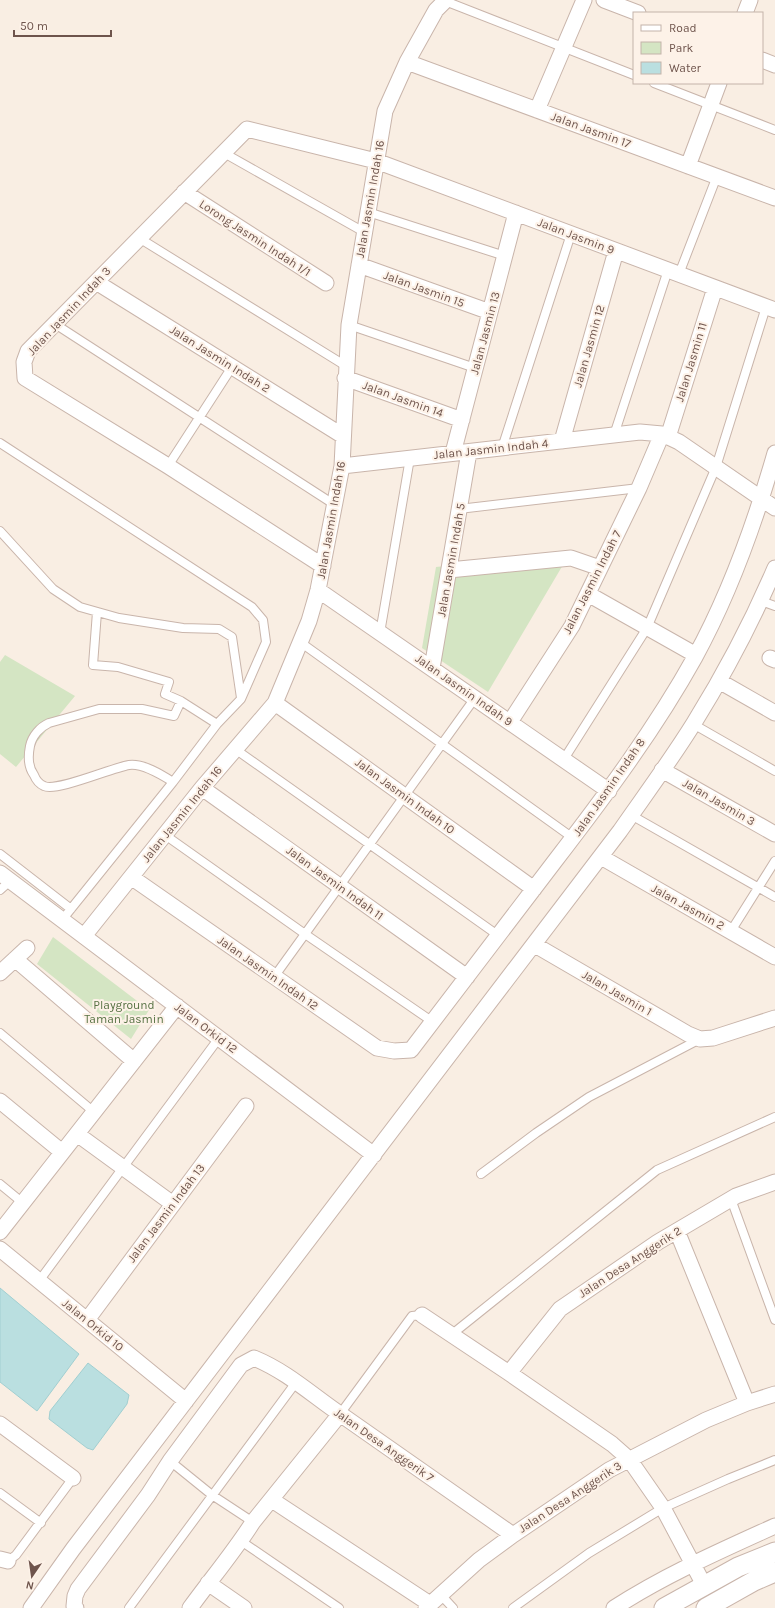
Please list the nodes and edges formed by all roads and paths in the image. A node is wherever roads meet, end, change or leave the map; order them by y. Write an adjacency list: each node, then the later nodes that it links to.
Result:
1 (584, 0): 7 (street)
2 (604, 0): 5 (street)
3 (750, 0): 6 (street)
4 (446, 1): 7 (lane); 9 (street, Jalan Jasmin Indah 16)
5 (635, 12)
6 (745, 12)
7 (563, 48): 11 (lane); 15 (street)
8 (763, 60): 10 (street)
9 (407, 62): 15 (street, Jalan Jasmin 17); 18 (street, Jalan Jasmin Indah 16)
10 (775, 65)
11 (633, 75)
12 (657, 84): 14 (lane)
13 (719, 84): 14 (street)
14 (711, 105): 16 (lane); 19 (street)
15 (536, 110): 19 (street, Jalan Jasmin 17)
16 (775, 130)
17 (224, 153): 18 (street, Jalan Jasmin Indah 3); 21 (street, Jalan Jasmin Indah 3); 25 (lane)
18 (376, 161): 23 (street, Jalan Jasmin Indah 16); 24 (street, Jalan Jasmin 9)
19 (688, 166): 20 (street, Jalan Jasmin 17)
20 (717, 176): 22 (street, Jalan Jasmin 17); 31 (lane)
21 (184, 192): 27 (street, Jalan Jasmin Indah 3); 33 (street, Lorong Jasmin Indah 1/1)
22 (775, 198)
23 (368, 212): 25 (street, Jalan Jasmin Indah 16); 29 (lane)
24 (516, 213): 26 (street, Jalan Jasmin 9); 29 (street, Jalan Jasmin 13)
25 (364, 232): 30 (street, Jalan Jasmin Indah 16)
26 (571, 234): 28 (street, Jalan Jasmin 9); 49 (lane)
27 (139, 238): 32 (street, Jalan Jasmin Indah 3); 41 (lane)
28 (616, 251): 31 (street, Jalan Jasmin 9); 47 (street, Jalan Jasmin 12)
29 (505, 256): 36 (street, Jalan Jasmin 13)
30 (359, 265): 36 (street, Jalan Jasmin 15); 38 (street, Jalan Jasmin Indah 16)
31 (674, 272): 34 (street, Jalan Jasmin 9); 44 (lane)
32 (96, 282): 37 (street, Jalan Jasmin Indah 3); 39 (street, Jalan Jasmin Indah 2)
33 (326, 283)
34 (715, 288): 35 (street, Jalan Jasmin 9); 46 (street, Jalan Jasmin 11)
35 (770, 308): 56 (lane)
36 (490, 312): 40 (street, Jalan Jasmin 13)
37 (55, 324): 42 (lane); 54 (street, Jalan Jasmin Indah 3)
38 (349, 325): 40 (lane); 41 (street, Jalan Jasmin Indah 16)
39 (232, 367): 42 (lane); 45 (street, Jalan Jasmin Indah 2)
40 (475, 368): 43 (street, Jalan Jasmin 13)
41 (345, 372): 43 (street, Jalan Jasmin 14); 45 (street, Jalan Jasmin Indah 16)
42 (200, 417): 54 (lane); 59 (lane)
43 (462, 420): 51 (street, Jalan Jasmin 13)
44 (614, 435): 46 (street, Jalan Jasmin Indah 4); 47 (street, Jalan Jasmin Indah 4)
45 (343, 436): 55 (street, Jalan Jasmin Indah 16)
46 (665, 436): 56 (street); 57 (street, Jalan Jasmin Indah 7)
47 (562, 441): 49 (street, Jalan Jasmin Indah 4)
48 (0, 443): 79 (lane)
49 (502, 448): 50 (street, Jalan Jasmin Indah 4)
50 (469, 452): 51 (street, Jalan Jasmin Indah 4); 61 (street, Jalan Jasmin Indah 5)
51 (453, 453): 53 (street, Jalan Jasmin Indah 4)
52 (775, 453): 58 (street, Jalan Jasmin Indah 8)
53 (410, 458): 55 (street, Jalan Jasmin Indah 4); 73 (lane)
54 (168, 466): 63 (street, Jalan Jasmin Indah 3)
55 (342, 466): 59 (street, Jalan Jasmin Indah 16)
56 (716, 468): 58 (street); 72 (lane)
57 (639, 488): 61 (lane); 64 (street, Jalan Jasmin Indah 7)
58 (762, 498): 60 (street); 75 (street, Jalan Jasmin Indah 8)
59 (335, 505): 63 (street, Jalan Jasmin Indah 16)
60 (775, 508)
61 (459, 510): 66 (street, Jalan Jasmin Indah 5)
62 (0, 531): 71 (lane)
63 (323, 566): 67 (street, Jalan Jasmin Indah 16)
64 (600, 568): 66 (street); 68 (street, Jalan Jasmin Indah 7)
65 (775, 568): 69 (street)
66 (449, 570): 76 (street, Jalan Jasmin Indah 5)
67 (318, 590): 73 (street, Jalan Jasmin Indah 9); 74 (street, Jalan Jasmin Indah 16)
68 (588, 594): 72 (street); 83 (street, Jalan Jasmin Indah 7)
69 (761, 601): 70 (lane); 77 (street)
70 (775, 606)
71 (97, 612): 79 (lane); 80 (lane)
72 (647, 628): 75 (street); 88 (lane)
73 (380, 633): 76 (street, Jalan Jasmin Indah 9)
74 (300, 642): 81 (street, Jalan Jasmin Indah 16); 86 (lane)
75 (696, 655): 93 (street, Jalan Jasmin Indah 8)
76 (432, 668): 78 (street, Jalan Jasmin Indah 9)
77 (719, 681): 82 (street); 85 (street)
78 (475, 698): 83 (street, Jalan Jasmin Indah 9); 86 (lane)
79 (241, 699): 84 (lane)
80 (181, 701): 84 (lane); 91 (lane)
81 (275, 703): 87 (street, Jalan Jasmin Indah 16); 94 (street, Jalan Jasmin Indah 10)
82 (775, 713)
83 (510, 722): 88 (street, Jalan Jasmin Indah 9)
84 (217, 724): 91 (lane)
85 (693, 724): 89 (street); 90 (lane)
86 (442, 744): 94 (lane); 98 (lane)
87 (235, 749): 92 (street, Jalan Jasmin Indah 16); 99 (lane)
88 (564, 759): 93 (street, Jalan Jasmin Indah 9)
89 (662, 770): 95 (street); 96 (street, Jalan Jasmin 3)
90 (775, 771)
91 (173, 782): 109 (lane)
92 (202, 788): 97 (street, Jalan Jasmin Indah 16); 105 (street, Jalan Jasmin Indah 11)
93 (609, 791): 98 (street, Jalan Jasmin Indah 8)
94 (405, 796): 99 (lane); 107 (street, Jalan Jasmin Indah 10)
95 (631, 815): 101 (street); 106 (lane)
96 (775, 834)
97 (164, 835): 103 (street, Jalan Jasmin Indah 16); 111 (lane)
98 (573, 838): 107 (street, Jalan Jasmin Indah 8)
99 (370, 843): 105 (lane); 113 (lane)
100 (0, 854): 109 (lane)
101 (601, 857): 110 (street, Jalan Jasmin 2); 114 (street)
102 (775, 861): 106 (lane)
103 (131, 877): 112 (street, Jalan Jasmin Indah 16); 119 (street, Jalan Jasmin Indah 12)
104 (3, 881): 109 (street, Jalan Orkid 12)
105 (339, 886): 111 (lane); 120 (street, Jalan Jasmin Indah 11)
106 (758, 887): 108 (lane); 110 (lane)
107 (534, 889): 113 (street, Jalan Jasmin Indah 8)
108 (775, 897)
109 (67, 915): 112 (street, Jalan Orkid 12)
110 (731, 931): 116 (street, Jalan Jasmin 2)
111 (305, 934): 119 (lane); 123 (lane)
112 (84, 936): 121 (street, Jalan Orkid 12)
113 (499, 936): 120 (street, Jalan Jasmin Indah 8)
114 (535, 945): 126 (street, Jalan Jasmin 1); 135 (street)
115 (27, 948): 117 (street)
116 (775, 957)
117 (15, 959): 118 (street); 128 (street)
118 (0, 973)
119 (274, 977): 127 (street, Jalan Jasmin Indah 12)
120 (467, 977): 123 (street, Jalan Jasmin Indah 8)
121 (177, 1006): 125 (street, Jalan Orkid 12); 128 (street)
122 (775, 1018): 126 (street)
123 (433, 1022): 127 (street, Jalan Jasmin Indah 8)
124 (0, 1033): 131 (lane)
125 (219, 1038): 135 (street, Jalan Orkid 12); 136 (lane)
126 (700, 1039): 137 (lane)
127 (411, 1050)
128 (134, 1061): 131 (street)
129 (0, 1101): 134 (street)
130 (246, 1106): 142 (street, Jalan Jasmin Indah 13)
131 (94, 1112): 133 (street)
132 (775, 1117): 150 (lane)
133 (77, 1134): 134 (street); 136 (street)
134 (62, 1152): 141 (street)
135 (374, 1155): 154 (street)
136 (123, 1167): 142 (street); 146 (lane)
137 (481, 1174)
138 (775, 1182): 140 (street, Jalan Desa Anggerik 2)
139 (0, 1184): 141 (lane)
140 (731, 1199): 143 (street, Jalan Desa Anggerik 2); 149 (lane)
141 (23, 1203): 144 (street)
142 (173, 1204): 148 (street, Jalan Jasmin Indah 13)
143 (677, 1231): 151 (street, Jalan Desa Anggerik 2); 155 (street)
144 (0, 1232)
145 (0, 1249): 146 (street, Jalan Orkid 10)
146 (39, 1281): 148 (street, Jalan Orkid 10)
147 (422, 1315): 150 (street); 156 (lane)
148 (87, 1320): 154 (street, Jalan Orkid 10)
149 (775, 1320)
150 (451, 1335): 151 (street)
151 (509, 1373): 158 (street)
152 (296, 1381): 156 (street, Jalan Desa Anggerik 7); 160 (street, Jalan Desa Anggerik 7); 163 (lane)
153 (775, 1394): 155 (street, Jalan Desa Anggerik 3)
154 (186, 1401): 178 (street)
155 (747, 1403): 158 (street, Jalan Desa Anggerik 3)
156 (340, 1414): 164 (street); 169 (street, Jalan Desa Anggerik 7)
157 (0, 1424): 161 (street)
158 (629, 1459): 165 (street); 169 (street, Jalan Desa Anggerik 3)
159 (775, 1460): 165 (lane)
160 (170, 1461): 163 (lane); 179 (street)
161 (73, 1478): 167 (lane)
162 (0, 1493): 167 (lane)
163 (212, 1495): 166 (lane); 180 (lane)
164 (272, 1500): 166 (street); 177 (street)
165 (663, 1508): 173 (street); 185 (lane)
166 (254, 1522): 170 (street)
167 (41, 1523): 172 (lane)
168 (775, 1526): 173 (street)
169 (513, 1535): 177 (street, Jalan Desa Anggerik 3)
170 (241, 1541): 175 (street); 183 (lane)
171 (775, 1552): 176 (street)
172 (4, 1560)
173 (693, 1564): 176 (street); 186 (street)
174 (775, 1572): 188 (street)
175 (208, 1583): 181 (street); 182 (street)
176 (704, 1585): 187 (street)
177 (432, 1602): 184 (lane)
178 (32, 1608)
179 (76, 1608)
180 (129, 1608)
181 (190, 1608)
182 (244, 1608)
183 (339, 1608)
184 (452, 1608)
185 (513, 1608)
186 (614, 1608)
187 (664, 1608)
188 (706, 1608)

